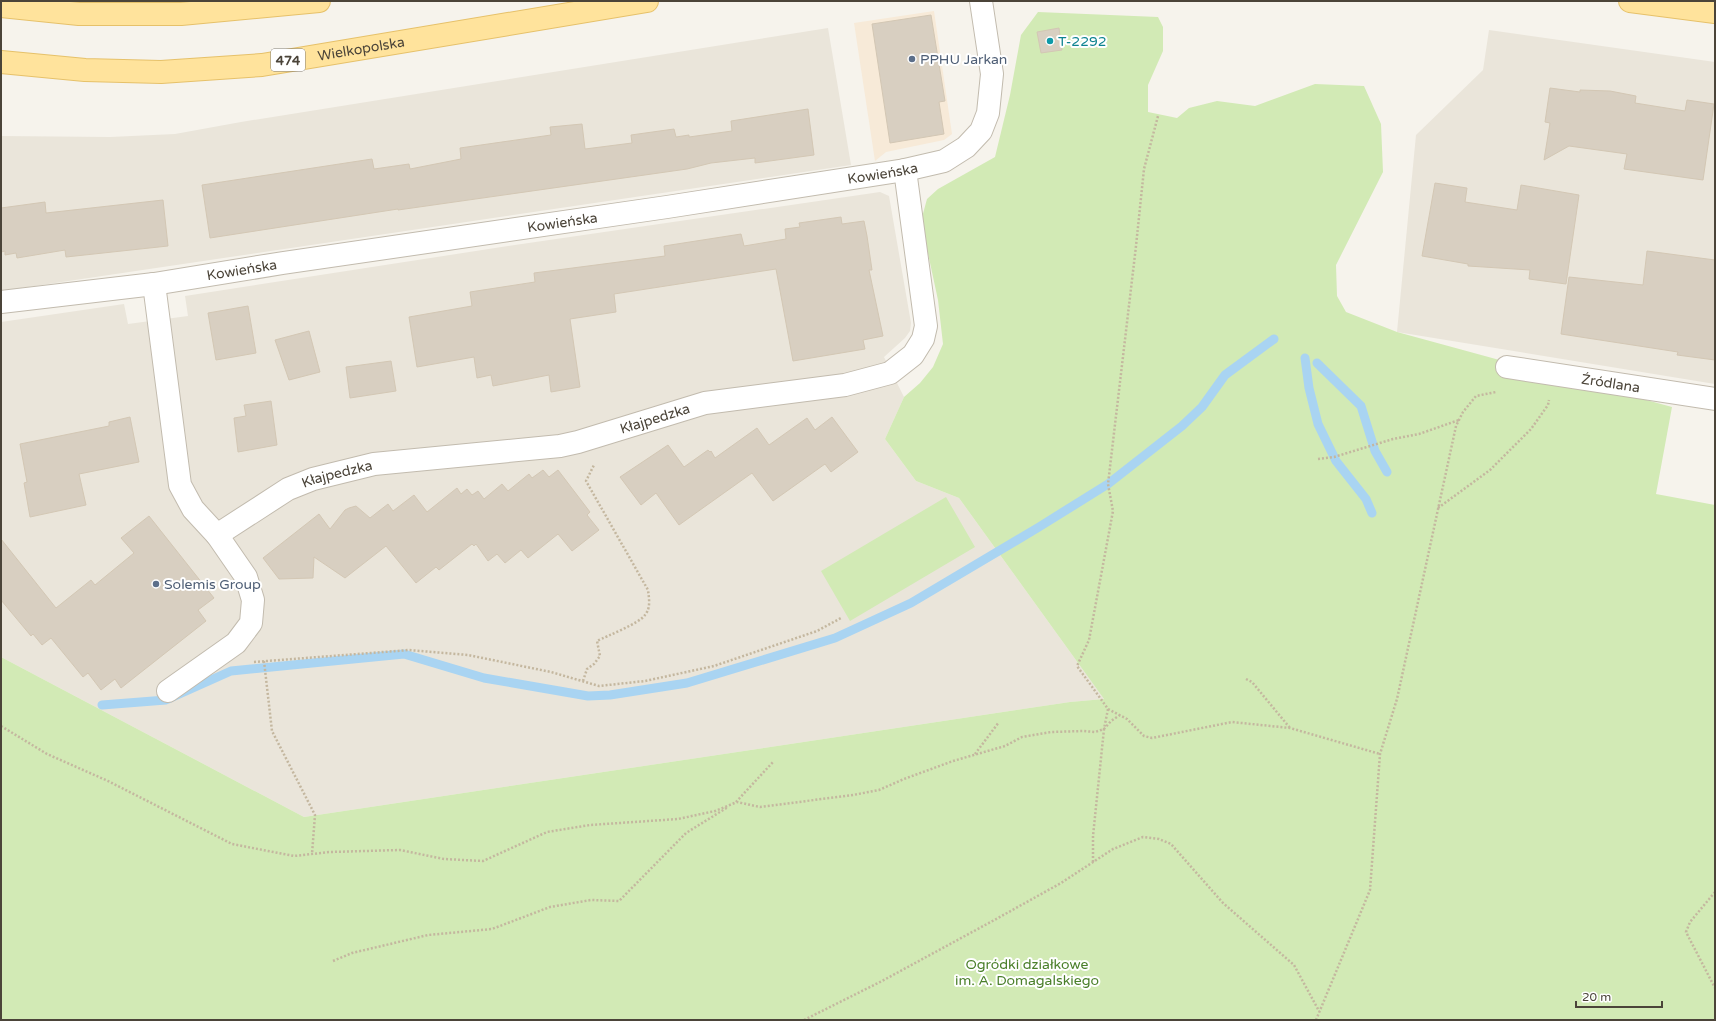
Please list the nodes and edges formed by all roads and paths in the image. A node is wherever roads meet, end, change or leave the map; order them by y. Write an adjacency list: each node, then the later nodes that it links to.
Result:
1 (319, 1): 5 (main road)
2 (647, 1): 7 (main road, Wielkopolska / 474)
3 (981, 1): 9 (street, Kowieńska)
4 (1630, 1): 6 (main road)
5 (1, 6)
6 (1715, 12)
7 (1, 62)
8 (1158, 116): 27 (path)
9 (905, 170): 10 (street, Kowieńska); 17 (street, Kłajpedzka)
10 (154, 284): 11 (street, Kowieńska); 20 (street)
11 (1, 302)
12 (1507, 367): 13 (street, Źródlana)
13 (1559, 375): 15 (street, Źródlana); 19 (path)
14 (1502, 392): 16 (path)
15 (1715, 399)
16 (1459, 420): 18 (path); 19 (path)
17 (599, 435): 20 (street, Kłajpedzka); 25 (path)
18 (1318, 460)
19 (1438, 509): 33 (path)
20 (217, 535): 26 (street)
21 (841, 618): 25 (path)
22 (264, 661): 23 (path); 25 (path); 37 (path)
23 (248, 663)
24 (1246, 679): 31 (path)
25 (583, 681)
26 (168, 691)
27 (1108, 709): 28 (path); 32 (path)
28 (1120, 715): 31 (path); 32 (path)
29 (999, 722): 34 (path)
30 (1, 726): 37 (path)
31 (1290, 728): 33 (path)
32 (1104, 729): 34 (path); 38 (path)
33 (1380, 754): 42 (path)
34 (975, 755): 36 (path)
35 (773, 762): 36 (path)
36 (737, 802): 37 (path); 40 (path)
37 (312, 854)
38 (1093, 862): 42 (path); 43 (path)
39 (1715, 892): 41 (path)
40 (333, 961)
41 (1715, 988)
42 (1319, 1012): 44 (path)
43 (804, 1020)
44 (1316, 1020)

